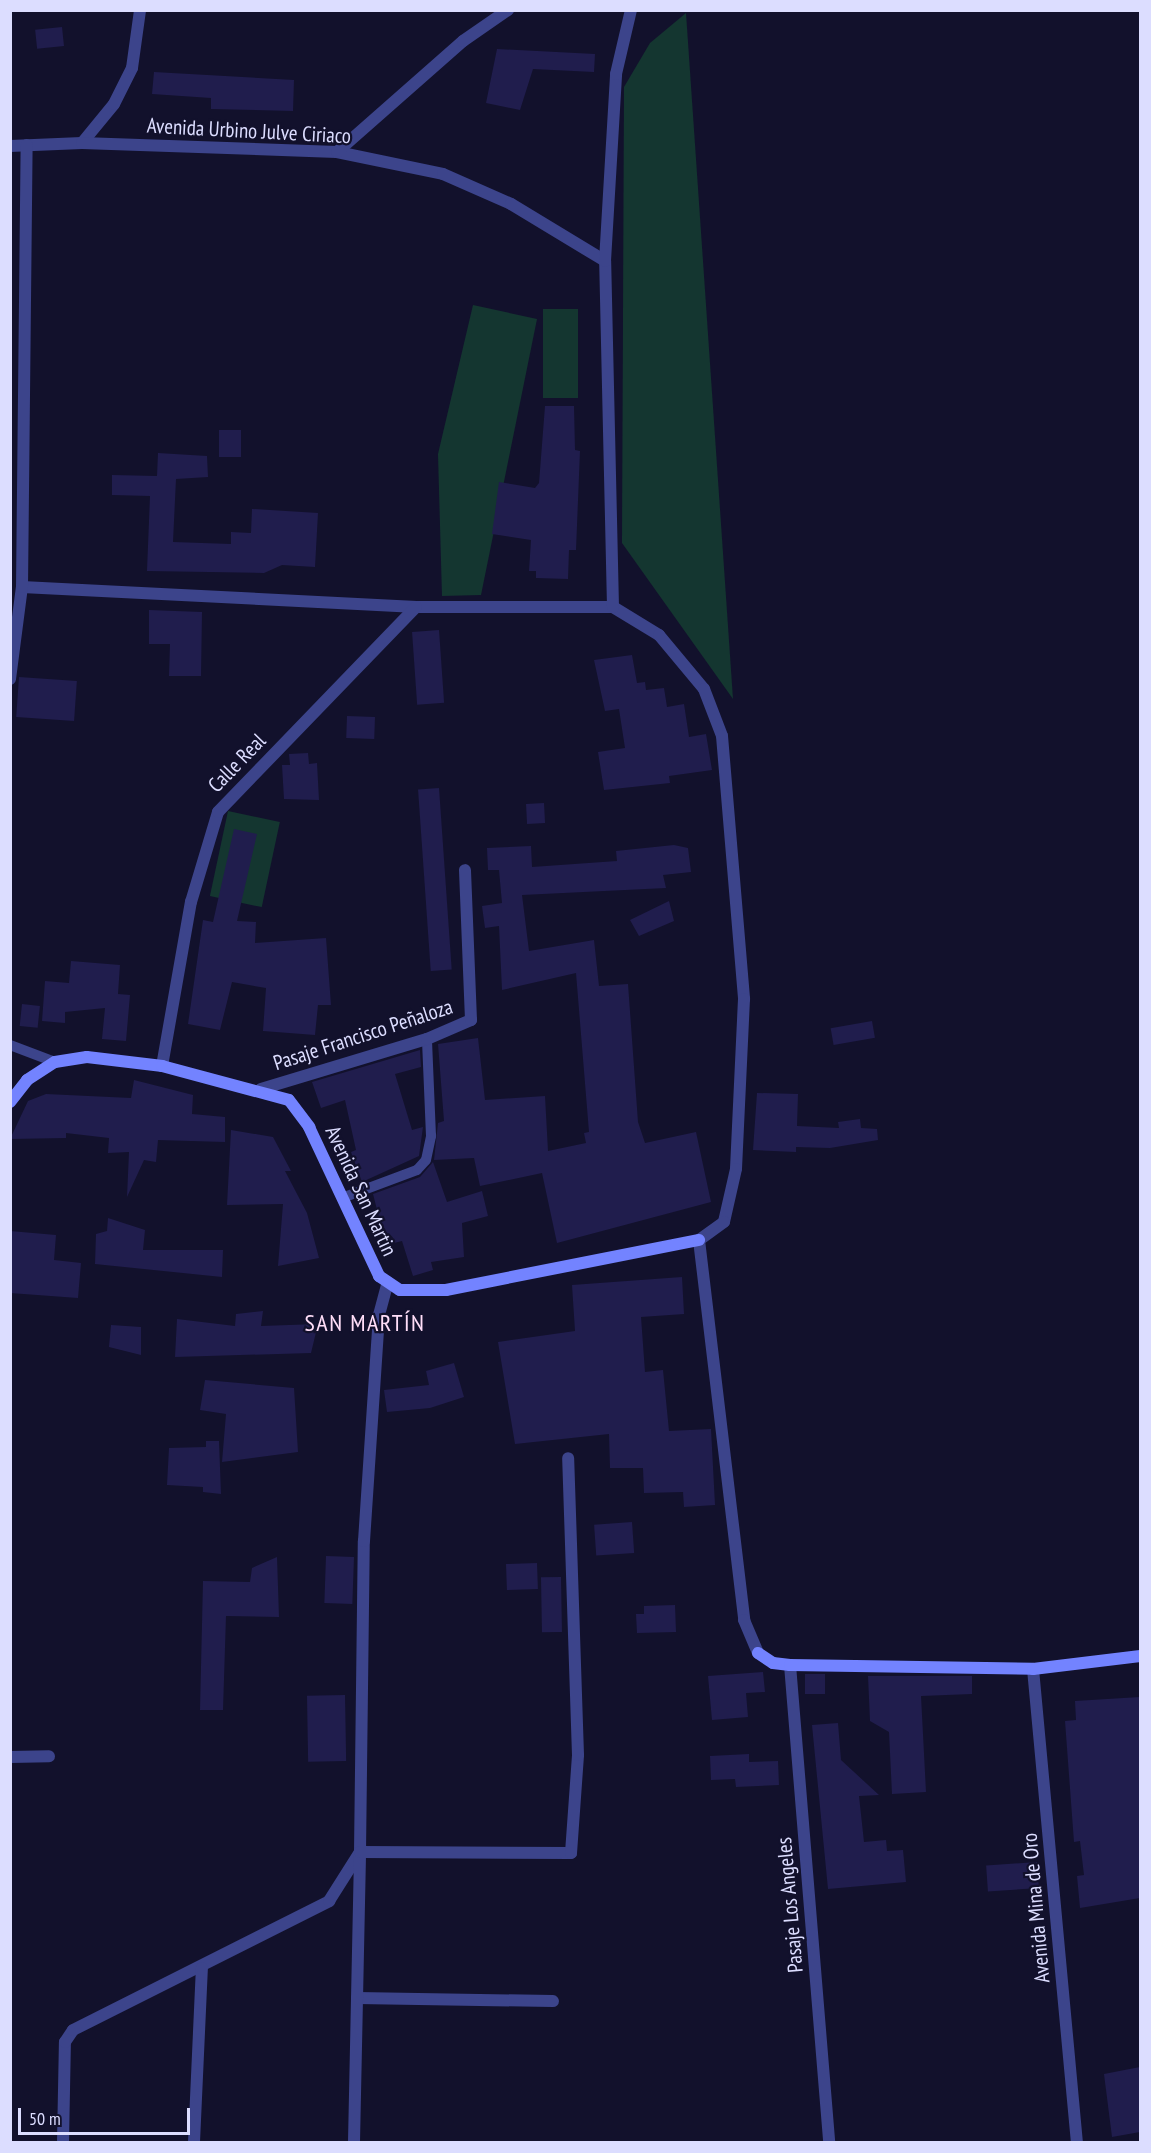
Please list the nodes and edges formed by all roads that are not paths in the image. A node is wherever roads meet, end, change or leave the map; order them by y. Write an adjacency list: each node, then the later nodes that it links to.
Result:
1 (140, 10): 4 (street)
2 (508, 10): 7 (street)
3 (631, 10): 8 (street)
4 (82, 143): 5 (street, Avenida Urbino Julve Ciriaco); 7 (street, Avenida Urbino Julve Ciriaco)
5 (27, 145): 6 (street, Avenida Urbino Julve Ciriaco); 9 (street)
6 (10, 146)
7 (336, 152): 8 (street, Avenida Urbino Julve Ciriaco)
8 (605, 261): 11 (street)
9 (22, 587): 10 (street); 12 (street)
10 (416, 607): 11 (street); 17 (street, Calle Real)
11 (613, 607): 21 (street)
12 (10, 679)
13 (465, 870): 14 (street, Pasaje Francisco Peñaloza)
14 (427, 1039): 18 (street, Pasaje Francisco Peñaloza); 20 (lane)
15 (10, 1045): 16 (lane)
16 (55, 1062): 17 (street, Avenida San Martin); 19 (street, Avenida San Martin)
17 (162, 1066): 18 (street, Avenida San Martin)
18 (261, 1089): 20 (street, Avenida San Martin)
19 (10, 1102)
20 (342, 1198): 22 (street, Avenida San Martin)
21 (699, 1240): 22 (street, Avenida San Martin); 25 (street)
22 (388, 1282): 29 (street)
23 (567, 1458): 29 (street)
24 (1140, 1656): 26 (street)
25 (790, 1665): 26 (street); 36 (street, Pasaje Los Angeles)
26 (1033, 1669): 37 (street, Avenida Mina de Oro)
27 (10, 1756): 28 (street)
28 (49, 1756)
29 (360, 1852): 30 (street); 31 (street)
30 (202, 1968): 33 (street); 34 (street)
31 (357, 1998): 32 (street); 35 (street)
32 (553, 2001)
33 (63, 2142)
34 (194, 2142)
35 (354, 2142)
36 (830, 2142)
37 (1077, 2142)

